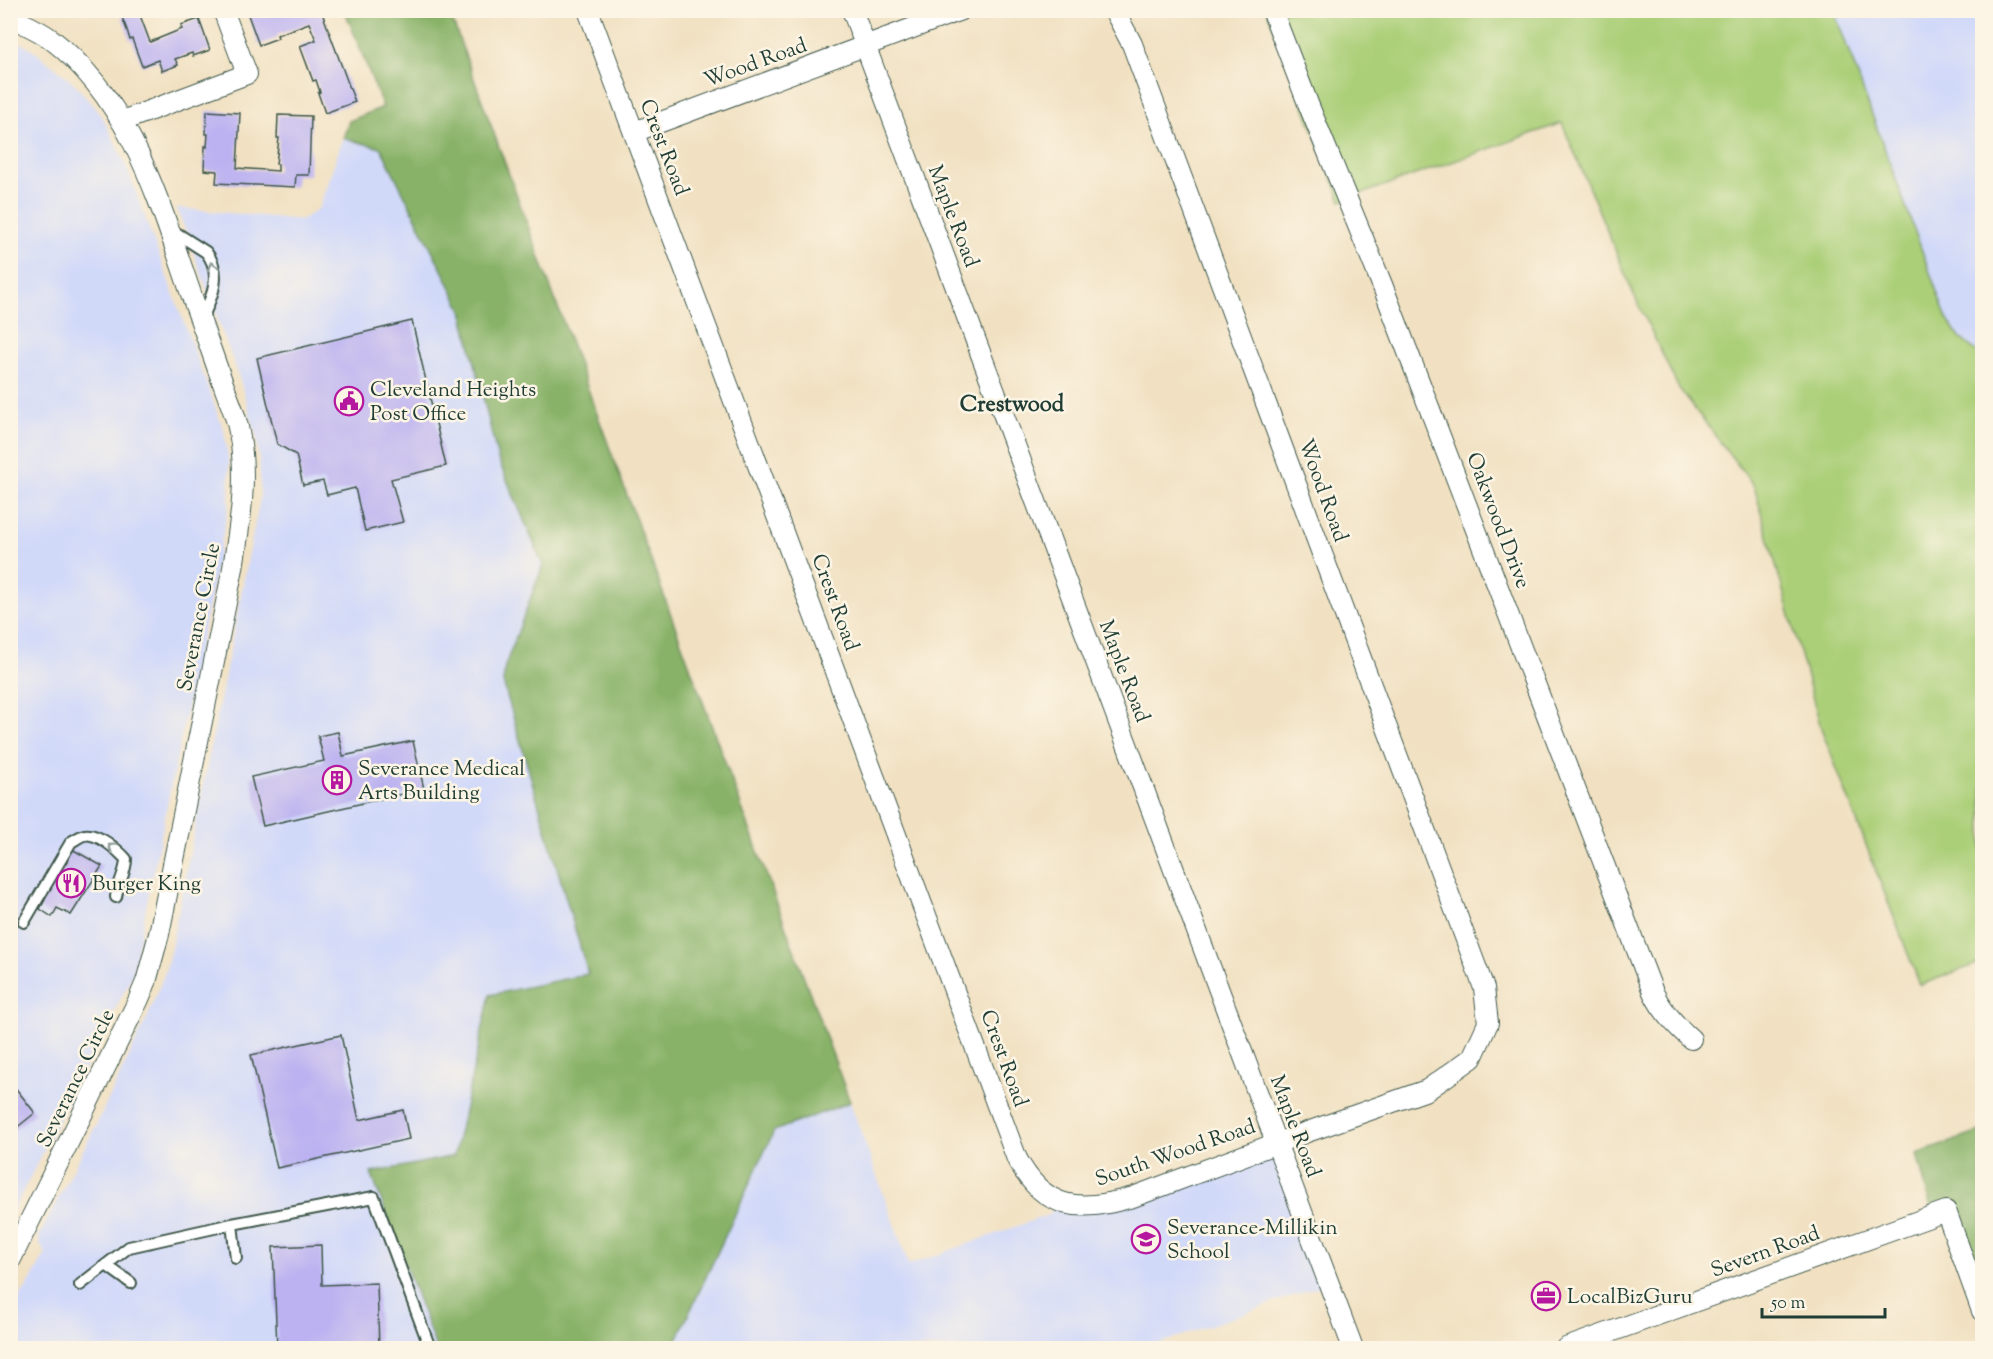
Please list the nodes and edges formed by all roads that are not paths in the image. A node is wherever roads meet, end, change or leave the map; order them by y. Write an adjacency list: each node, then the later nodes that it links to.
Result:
1 (223, 10): 9 (street)
2 (588, 10): 10 (street, Crest Road)
3 (852, 10): 8 (street, Maple Road)
4 (961, 10): 8 (street, Wood Road)
5 (1114, 10): 15 (street, Wood Road)
6 (1272, 10): 16 (street, Oakwood Drive)
7 (10, 17): 9 (street, Severance Circle)
8 (865, 47): 10 (street, Wood Road); 17 (street, Maple Road)
9 (122, 121): 11 (street, Severance Circle)
10 (634, 132): 18 (street, Crest Road)
11 (167, 228): 12 (street, Severance Circle); 12 (lane, one-way to 11)
12 (201, 321): 21 (street, Severance Circle)
13 (116, 897): 14 (lane, one-way to 14)
14 (24, 922)
15 (1484, 988): 17 (street, South Wood Road)
16 (1691, 1039)
17 (1276, 1143): 18 (street, South Wood Road); 27 (street, Maple Road)
18 (1053, 1198)
19 (232, 1224): 20 (lane); 22 (lane); 26 (lane)
20 (236, 1258)
21 (10, 1261)
22 (106, 1265): 23 (lane); 24 (lane)
23 (131, 1283)
24 (80, 1285)
25 (1983, 1311): 28 (street, Severn Road)
26 (430, 1348)
27 (1353, 1348)
28 (1566, 1348)

